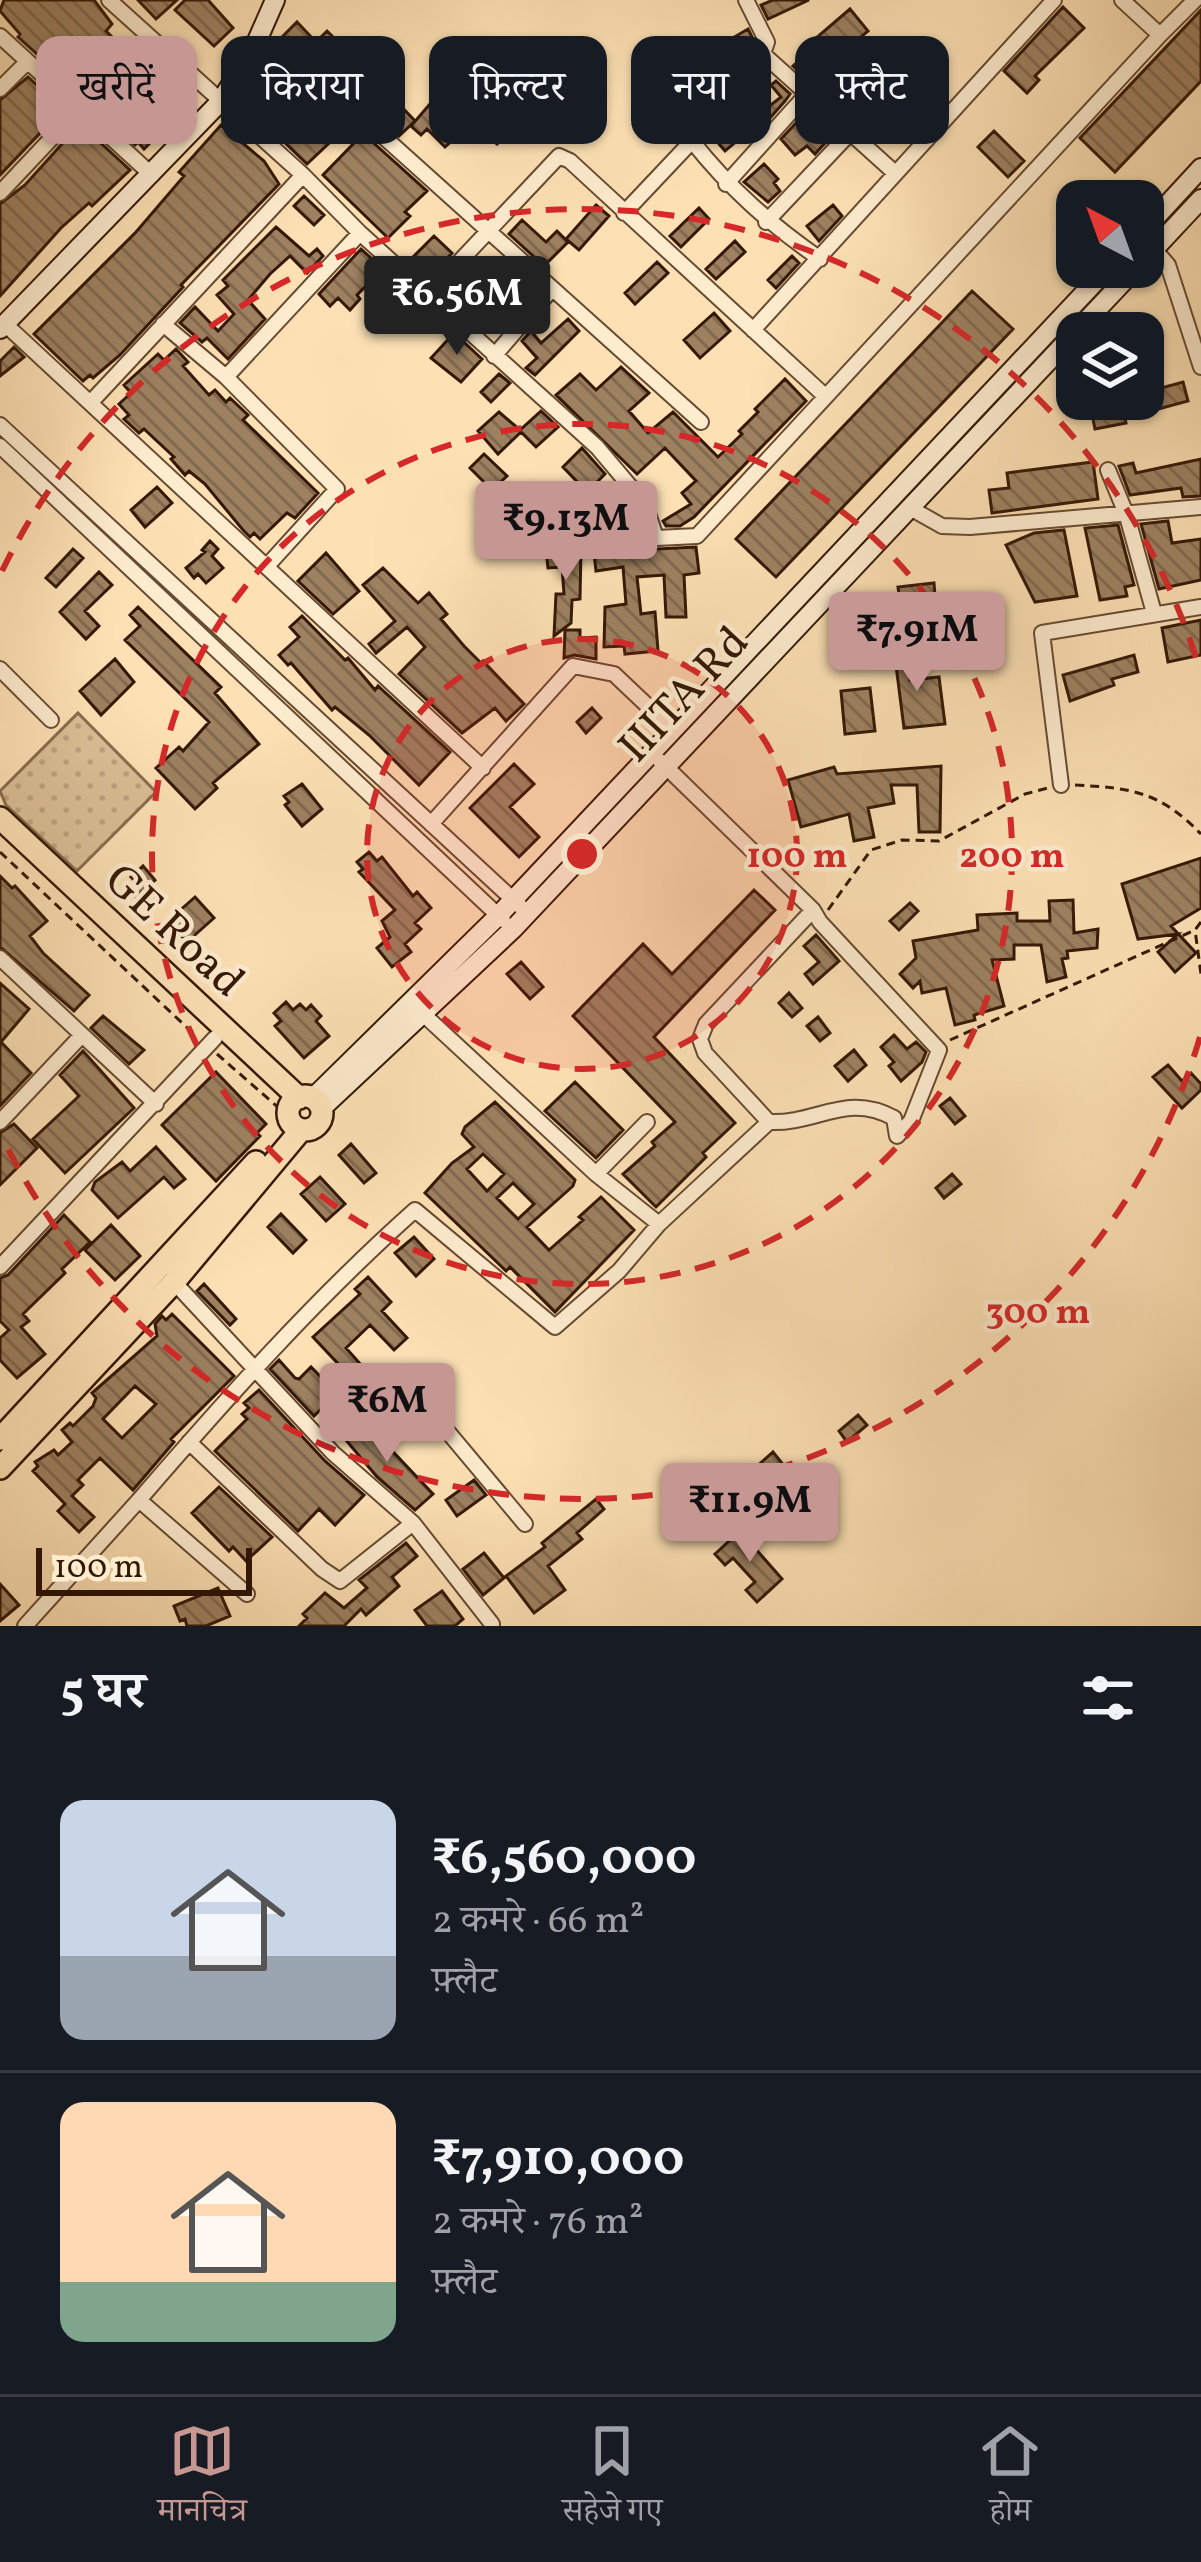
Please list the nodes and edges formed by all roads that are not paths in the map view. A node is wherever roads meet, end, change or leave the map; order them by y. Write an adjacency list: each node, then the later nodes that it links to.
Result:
1 (109, 0): 15 (street)
2 (275, 0): 15 (street)
3 (746, 0): 8 (street)
4 (1054, 0): 25 (street)
5 (1122, 0): 7 (street)
6 (1195, 0): 7 (street)
7 (1160, 35): 49 (street)
8 (764, 36)
9 (0, 37): 11 (street)
10 (771, 61): 13 (street)
11 (27, 62): 12 (street); 14 (street)
12 (36, 70)
13 (795, 83)
14 (0, 88)
15 (220, 102): 26 (street); 27 (street)
16 (795, 107): 28 (street)
17 (46, 144): 29 (street)
18 (120, 144): 26 (street)
19 (392, 144): 34 (street)
20 (689, 144): 32 (street)
21 (694, 144): 28 (street)
22 (840, 144): 33 (street)
23 (862, 144): 25 (street)
24 (1201, 169): 31 (street)
25 (895, 173): 37 (street)
26 (152, 175): 44 (street)
27 (303, 175): 35 (street); 43 (street)
28 (726, 184): 33 (street)
29 (0, 193)
30 (1201, 199): 36 (street, IIITA Rd)
31 (1164, 209)
32 (624, 213): 34 (street); 45 (street)
33 (766, 221): 37 (street)
34 (488, 230): 40 (street); 42 (street)
35 (360, 233): 42 (street); 48 (street)
36 (1164, 239)
37 (820, 259): 45 (street)
38 (1164, 264): 47 (street)
39 (1105, 288): 41 (street, IIITA Rd)
40 (552, 289): 46 (street); 51 (street)
41 (1102, 290): 56 (street, IIITA Rd); 63 (street, IIITA Rd)
42 (428, 295): 46 (street)
43 (163, 324): 48 (street); 50 (street)
44 (3, 327): 50 (street)
45 (752, 330): 49 (street)
46 (494, 356): 49 (street)
47 (1201, 367)
48 (226, 376): 58 (street)
49 (825, 396)
50 (92, 401): 58 (street)
51 (701, 422)
52 (0, 425): 68 (street)
53 (0, 446): 73 (street)
54 (1108, 470): 57 (street)
55 (1201, 507): 57 (street)
56 (910, 508): 57 (street); 64 (street, IIITA Rd)
57 (1126, 516): 60 (street)
58 (267, 566): 65 (street)
59 (1201, 607): 60 (street)
60 (1154, 613): 66 (street)
61 (0, 670): 62 (street)
62 (52, 720)
63 (673, 730): 64 (street, IIITA Rd); 65 (street)
64 (659, 760): 71 (street, IIITA Rd); 72 (street)
65 (483, 767): 68 (street)
66 (1061, 785)
67 (0, 818): 70 (main road, GE Road)
68 (431, 824): 71 (street)
69 (0, 837): 70 (main road, GE Road)
70 (30, 855): 77 (main road, GE Road); 81 (main road, GE Road)
71 (520, 906): 73 (street, IIITA Rd)
72 (816, 916): 82 (street); 82 (street)
73 (505, 922): 75 (street, IIITA Rd); 81 (street, IIITA Rd)
74 (0, 958): 76 (street)
75 (422, 1013): 81 (street, IIITA Rd); 85 (street)
76 (82, 1035): 79 (street); 80 (street)
77 (211, 1042): 79 (street); 81 (main road, GE Road)
78 (0, 1097): 80 (street)
79 (156, 1104): 87 (street)
80 (12, 1108): 83 (street)
81 (300, 1111): 88 (main road, IIITA Rd); 90 (main road, IIITA Rd)
82 (769, 1121): 86 (street)
83 (0, 1122)
84 (647, 1122): 85 (street)
85 (596, 1174): 86 (street)
86 (659, 1224): 89 (street)
87 (0, 1267)
88 (174, 1282): 89 (street); 93 (main road, IIITA Rd)
89 (251, 1369): 91 (street); 92 (street)
90 (0, 1439)
91 (321, 1440): 95 (street); 96 (street)
92 (189, 1442): 94 (street); 95 (street)
93 (0, 1468)
94 (139, 1500): 97 (street); 99 (street)
95 (412, 1523): 98 (street)
96 (525, 1524)
97 (247, 1594)
98 (492, 1624)
99 (25, 1626)

